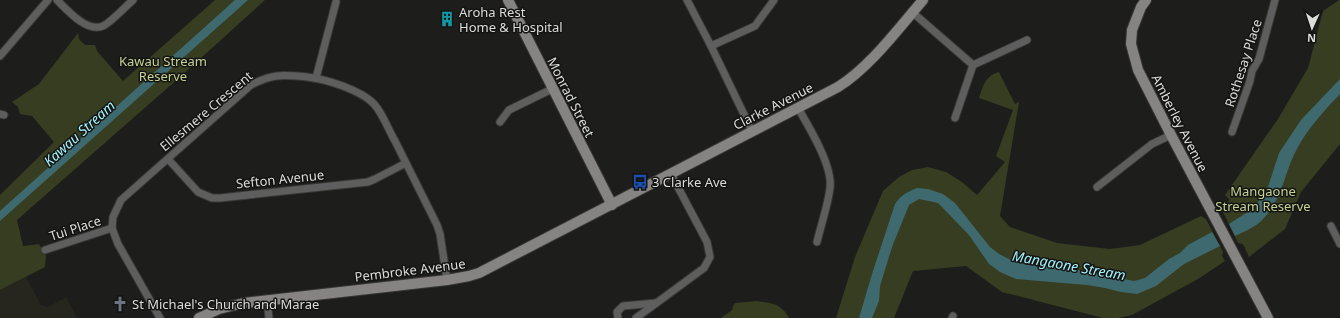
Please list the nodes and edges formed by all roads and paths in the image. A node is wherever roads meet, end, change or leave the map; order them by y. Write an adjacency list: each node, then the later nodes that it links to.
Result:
1 (48, 0): 14 (street)
2 (57, 0): 3 (street)
3 (133, 0)
4 (508, 0): 17 (street, Monrad Street)
5 (687, 0): 13 (street)
6 (774, 0): 13 (street)
7 (923, 0): 11 (street, Clarke Avenue)
8 (1146, 0): 23 (street, Amberley Avenue)
9 (1275, 0): 22 (street, Rothesay Place)
10 (336, 2): 16 (street)
11 (912, 12): 15 (street); 18 (street, Clarke Avenue)
12 (1027, 40): 15 (street)
13 (711, 46): 21 (street)
14 (0, 56)
15 (973, 65): 19 (street)
16 (316, 78): 24 (street, Ellesmere Crescent); 25 (street, Ellesmere Crescent)
17 (552, 89): 20 (street); 28 (street, Monrad Street)
18 (798, 108): 21 (street, Clarke Avenue); 31 (street)
19 (955, 118)
20 (500, 122)
21 (752, 131): 26 (street, Clarke Avenue)
22 (1232, 132)
23 (1171, 135): 27 (street); 42 (street, Amberley Avenue)
24 (168, 159): 25 (street, Sefton Avenue); 30 (street, Ellesmere Crescent)
25 (406, 164): 34 (street, Ellesmere Crescent)
26 (671, 174): 28 (street, Clarke Avenue); 36 (street)
27 (1096, 187)
28 (612, 205): 34 (street, Pembroke Avenue)
29 (1331, 226): 32 (street)
30 (112, 228): 33 (street, Tui Place); 37 (street)
31 (817, 242)
32 (1340, 244)
33 (46, 250)
34 (447, 280): 35 (street, Pembroke Avenue)
35 (267, 300): 38 (street, Pembroke Avenue); 39 (street)
36 (656, 303): 40 (street); 41 (street)
37 (160, 318)
38 (199, 318)
39 (269, 318)
40 (618, 318)
41 (636, 318)
42 (1268, 318)

